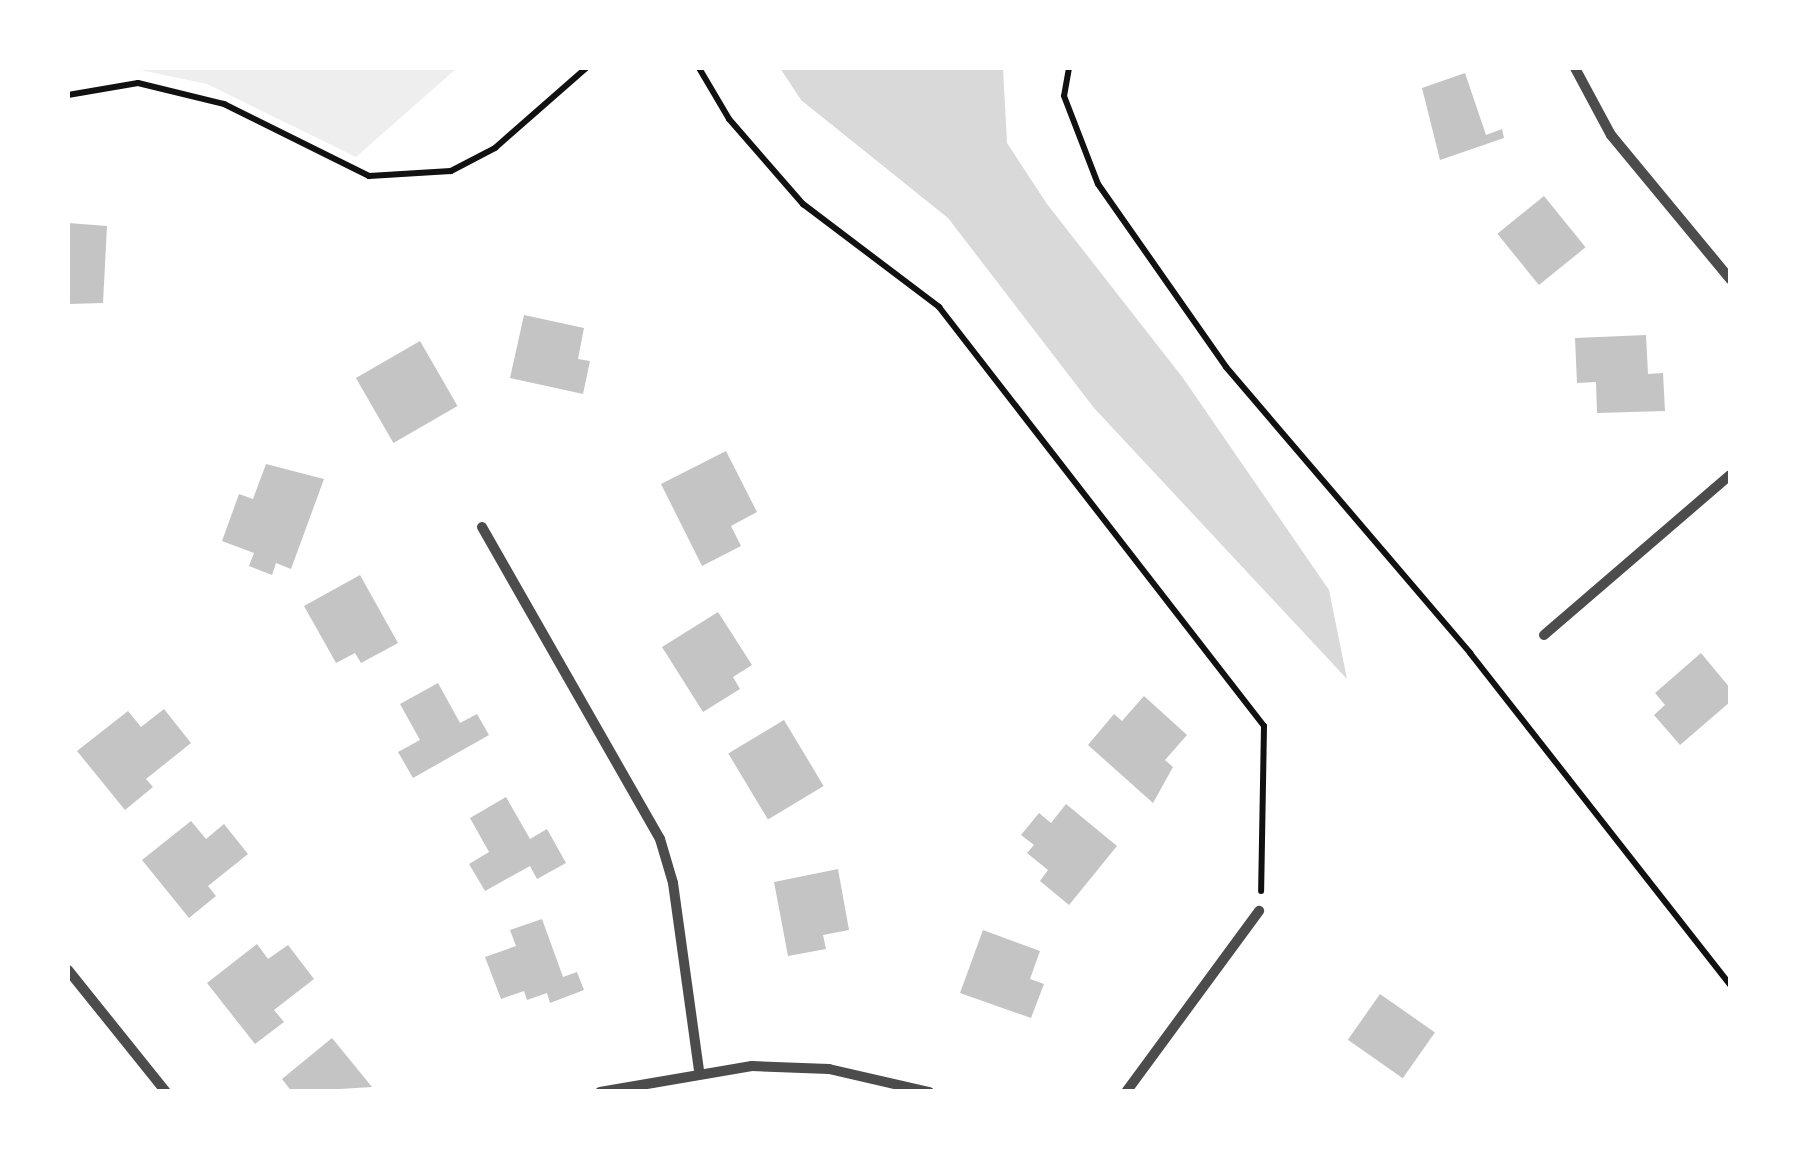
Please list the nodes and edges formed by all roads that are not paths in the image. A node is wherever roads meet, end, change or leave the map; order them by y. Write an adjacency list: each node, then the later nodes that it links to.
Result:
1 (1575, 68): 2 (street)
2 (1730, 278)
3 (1730, 474): 5 (street)
4 (482, 527): 8 (street)
5 (1544, 635)
6 (1259, 911): 12 (street)
7 (68, 970): 9 (street)
8 (698, 1070): 10 (street); 11 (street)
9 (166, 1092)
10 (600, 1092)
11 (929, 1092)
12 (1126, 1092)

